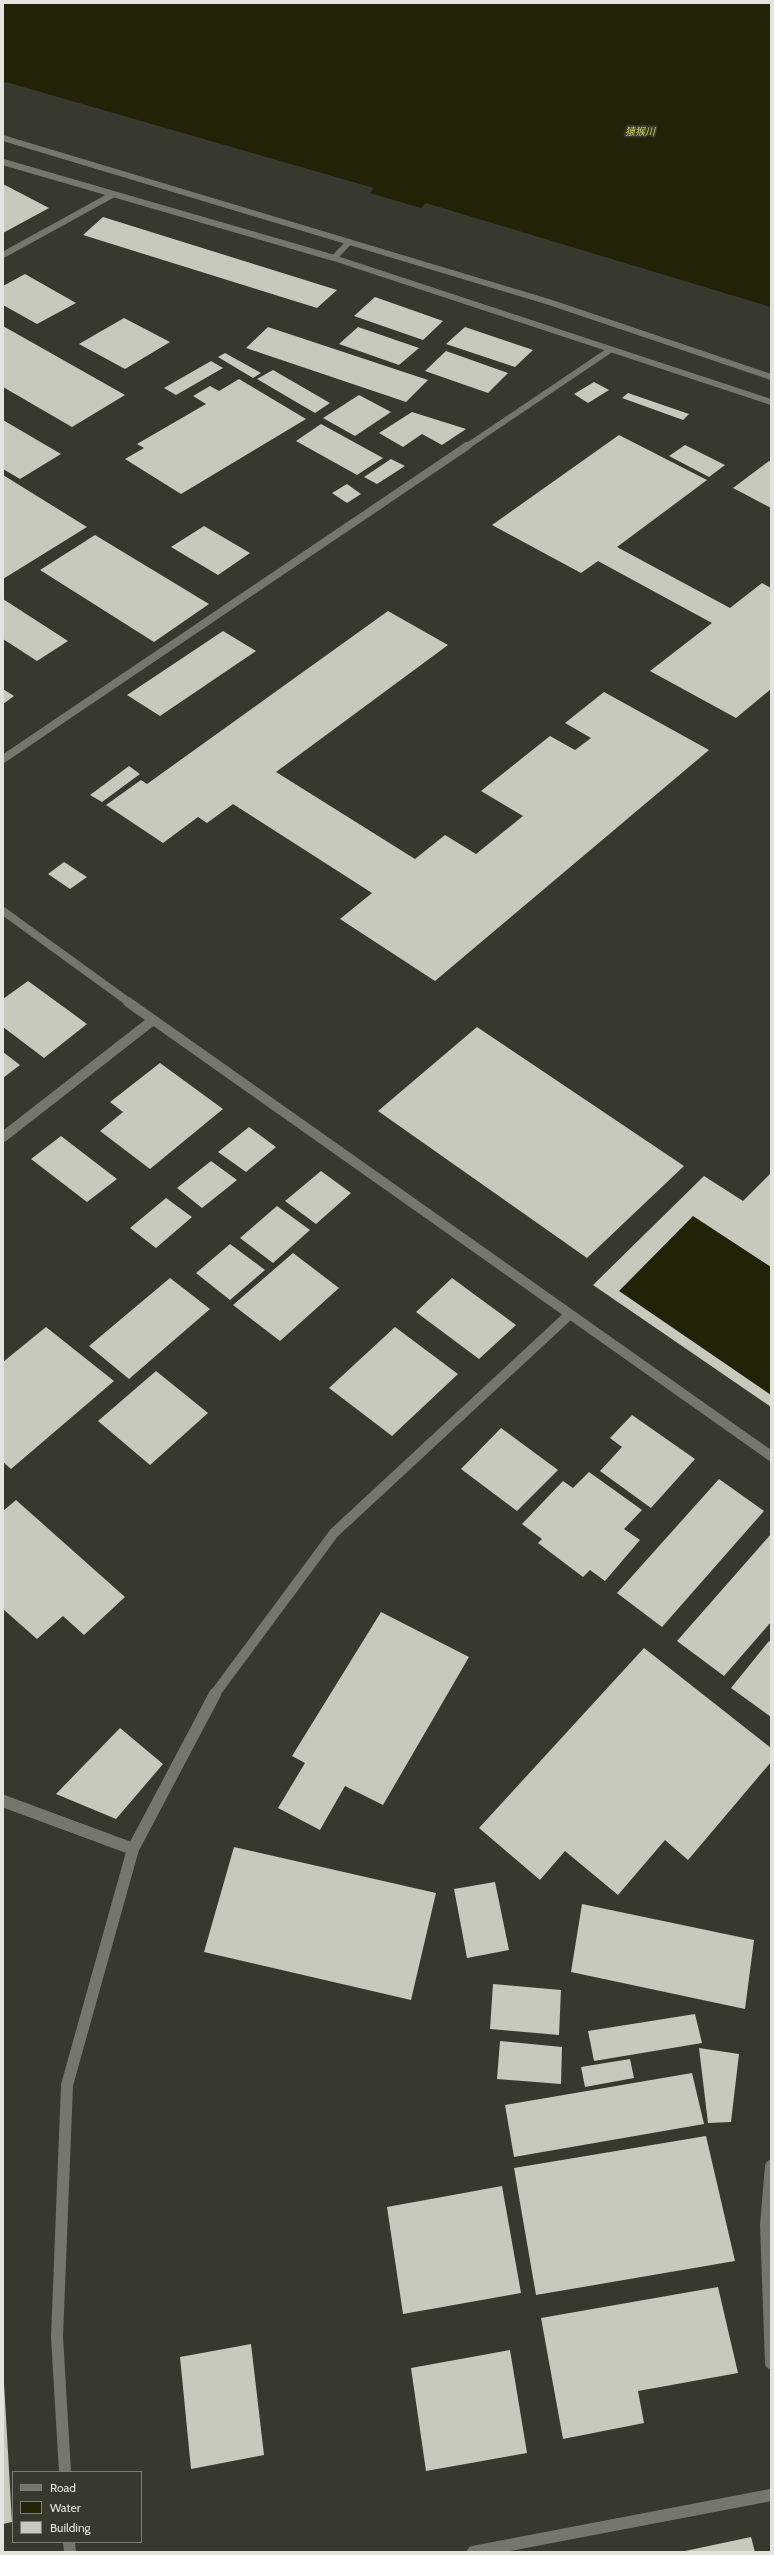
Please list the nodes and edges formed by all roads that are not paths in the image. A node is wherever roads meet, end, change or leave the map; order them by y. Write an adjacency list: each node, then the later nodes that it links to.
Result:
1 (3, 138): 4 (street)
2 (3, 162): 3 (street)
3 (112, 195): 5 (street); 6 (street)
4 (349, 242): 6 (street); 8 (street)
5 (3, 255)
6 (334, 258): 7 (street)
7 (610, 350): 9 (street); 10 (street)
8 (771, 377)
9 (771, 402)
10 (3, 759)
11 (3, 910): 12 (street)
12 (152, 1020): 13 (street); 14 (street)
13 (3, 1137)
14 (569, 1314): 15 (street); 17 (street)
15 (771, 1456)
16 (3, 1801): 17 (street)
17 (133, 1849): 20 (street)
18 (771, 2166): 19 (street)
19 (771, 2363)
20 (65, 2471)
21 (771, 2495): 22 (street)
22 (473, 2552)

